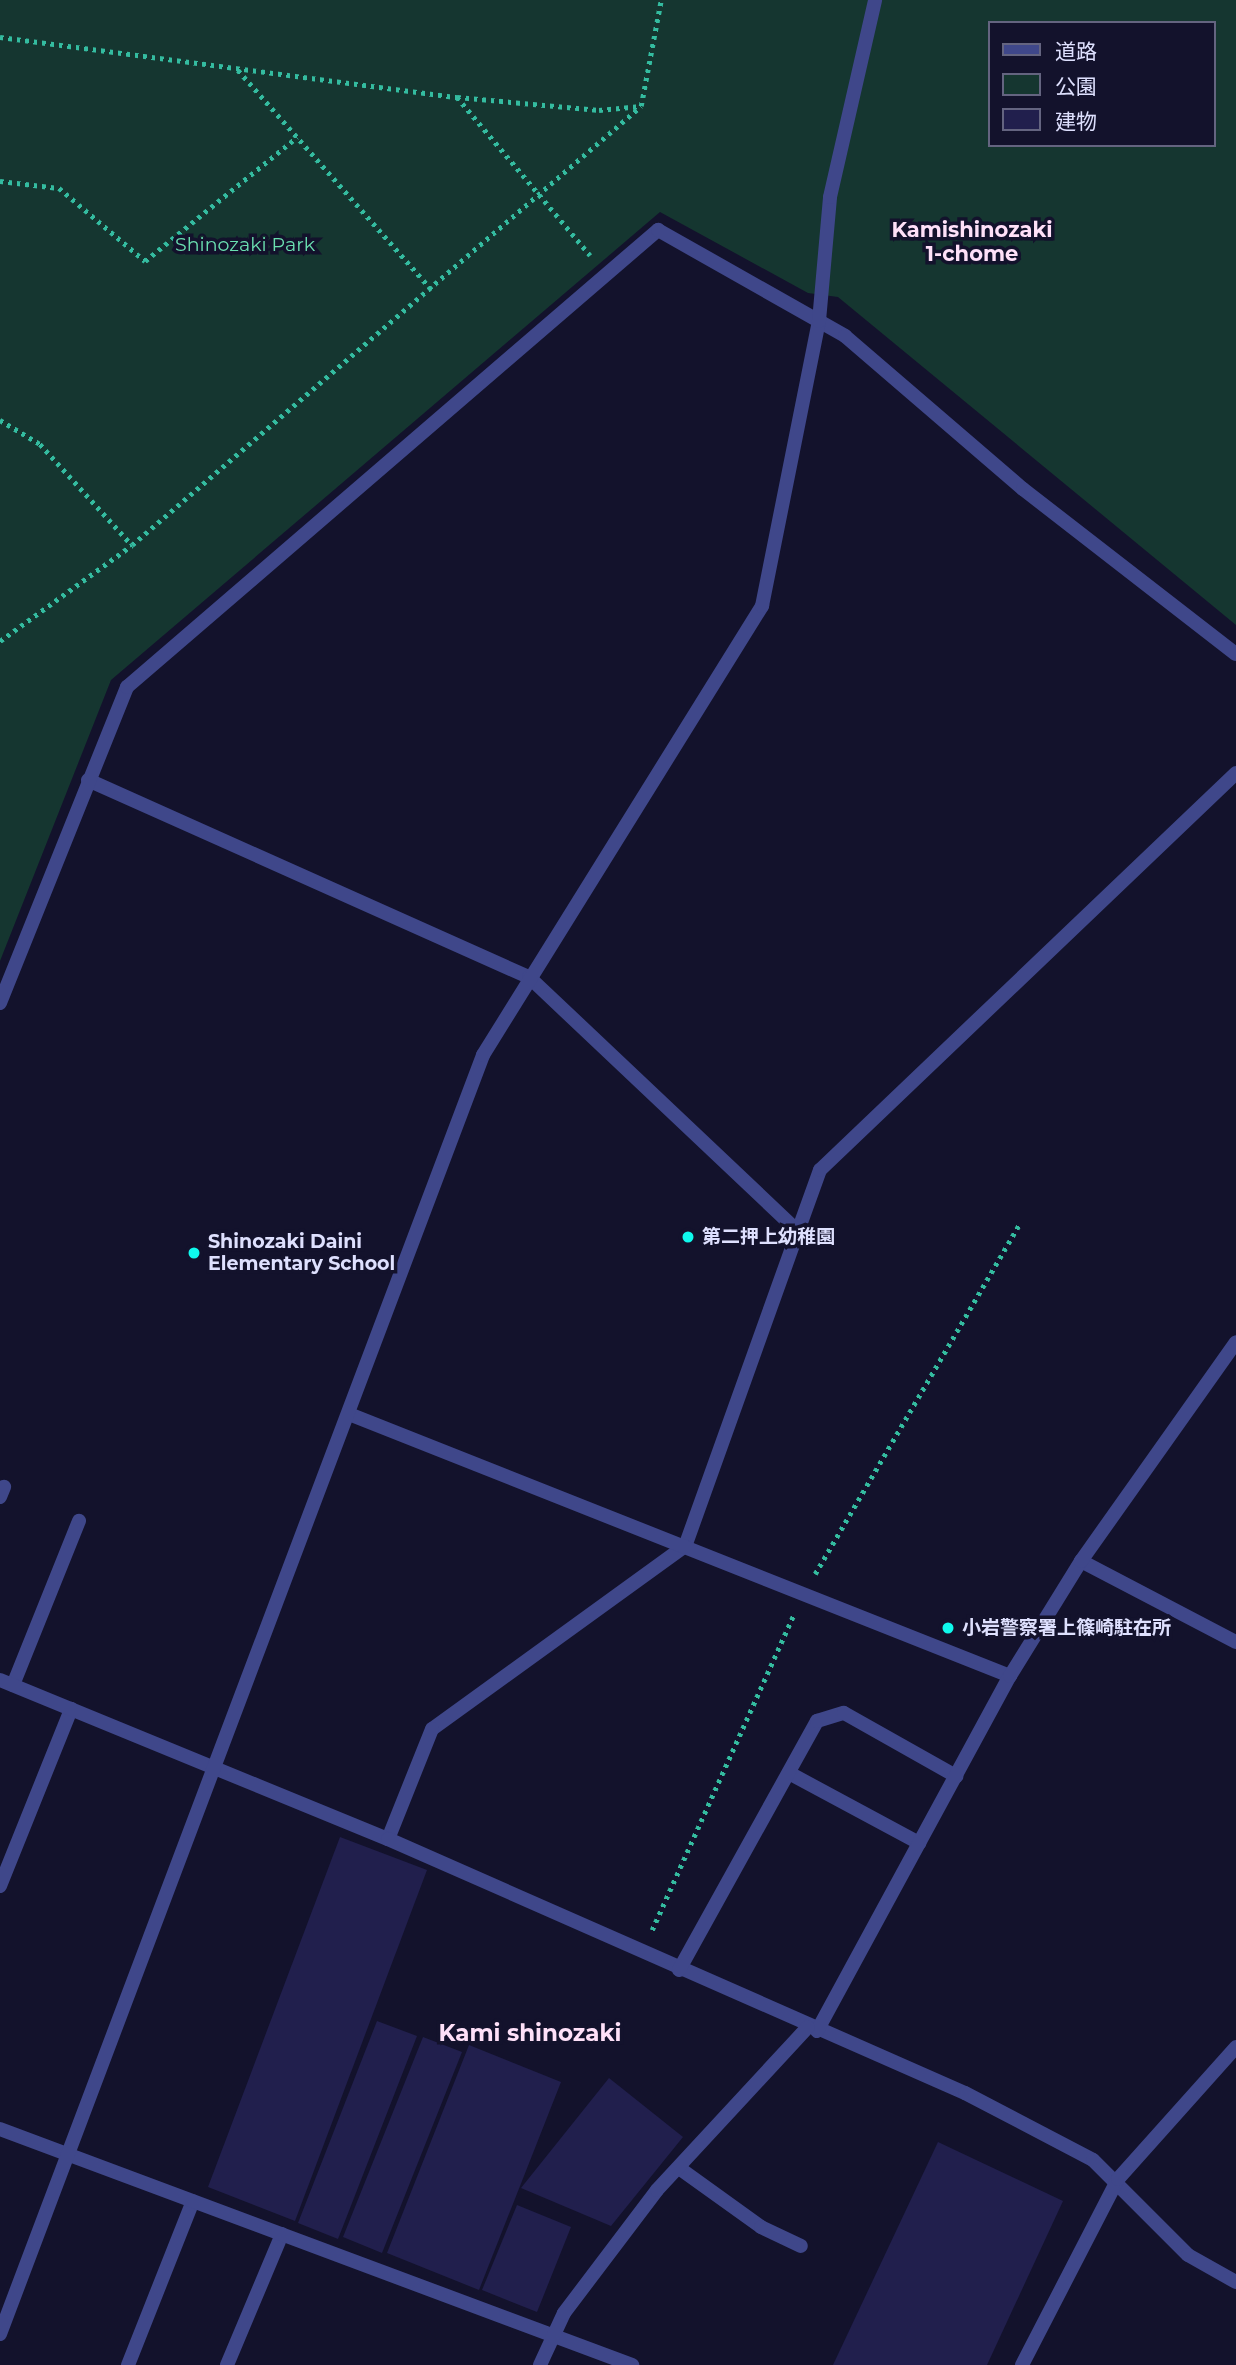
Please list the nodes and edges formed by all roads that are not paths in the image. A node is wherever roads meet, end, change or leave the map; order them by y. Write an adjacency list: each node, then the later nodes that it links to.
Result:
1 (875, 0): 2 (street)
2 (819, 321): 3 (street); 5 (street); 6 (street)
3 (1236, 654)
4 (1236, 773): 8 (street)
5 (88, 779): 6 (street); 7 (street)
6 (529, 977): 8 (street); 10 (street)
7 (0, 1003)
8 (798, 1231): 12 (street)
9 (1236, 1342): 13 (street)
10 (349, 1413): 12 (street); 18 (street)
11 (79, 1521): 16 (street)
12 (685, 1546): 15 (street); 21 (street)
13 (1080, 1561): 14 (street); 15 (street)
14 (1236, 1642)
15 (1010, 1676): 20 (street)
16 (6, 1683): 17 (street)
17 (71, 1709): 18 (street); 23 (street)
18 (212, 1764): 21 (street); 28 (street)
19 (789, 1773): 20 (street); 22 (street); 24 (street)
20 (956, 1776): 22 (street)
21 (388, 1839): 24 (street)
22 (919, 1843): 25 (street)
23 (0, 1886)
24 (679, 1970): 25 (street)
25 (812, 2029): 29 (street); 30 (street)
26 (1236, 2048): 30 (street)
27 (0, 2129): 28 (street)
28 (68, 2155): 31 (street); 35 (street)
29 (679, 2168): 33 (street); 36 (street)
30 (1118, 2179): 34 (street); 41 (street)
31 (193, 2201): 32 (street); 37 (street)
32 (282, 2234): 36 (street); 38 (street)
33 (801, 2246)
34 (1236, 2282)
35 (0, 2334)
36 (553, 2334): 39 (street); 40 (street)
37 (128, 2365)
38 (227, 2365)
39 (540, 2365)
40 (632, 2365)
41 (1022, 2365)

